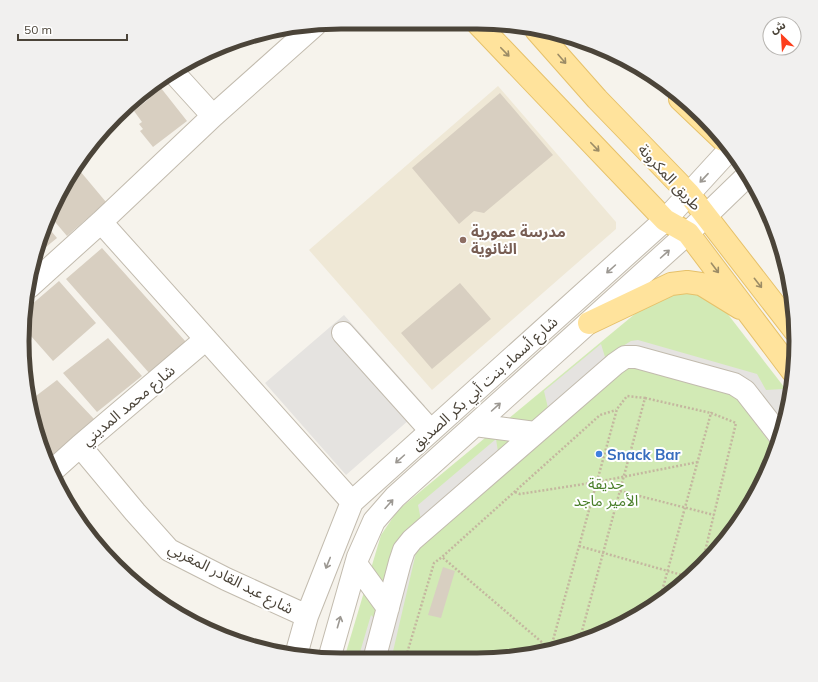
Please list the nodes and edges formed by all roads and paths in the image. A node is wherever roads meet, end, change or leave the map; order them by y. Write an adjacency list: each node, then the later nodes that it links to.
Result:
1 (483, 29): 10 (main road, one-way to 10)
2 (308, 31): 5 (street)
3 (541, 36): 8 (main road, طريق المكرونة, one-way to 8)
4 (177, 76): 5 (street)
5 (213, 116): 11 (street)
6 (726, 153): 8 (street, شارع أسماء بنت أبي بكر الصديق, one-way to 8)
7 (743, 179): 9 (street, شارع أسماء بنت أبي بكر الصديق)
8 (689, 194): 9 (main road, طريق المكرونة); 10 (street, شارع أسماء بنت أبي بكر الصديق)
9 (706, 215): 12 (street, شارع أسماء بنت أبي بكر الصديق); 15 (main road, طريق المكرونة, one-way to 15)
10 (665, 220): 12 (main road); 25 (street, شارع أسماء بنت أبي بكر الصديق, one-way to 25)
11 (101, 222): 13 (street); 18 (street)
12 (688, 233): 14 (main road, one-way to 14); 16 (street, شارع أسماء بنت أبي بكر الصديق, one-way to 12)
13 (35, 282)
14 (750, 315): 16 (main road); 19 (main road)
15 (788, 322)
16 (589, 323): 23 (street, شارع أسماء بنت أبي بكر الصديق, one-way to 16)
17 (343, 333): 25 (street)
18 (206, 339): 27 (street, شارع محمد المديني); 34 (street)
19 (788, 365)
20 (646, 398): 21 (path); 22 (path); 30 (path)
21 (617, 409): 31 (path); 33 (path)
22 (711, 413): 28 (path); 36 (path)
23 (476, 425): 26 (street); 41 (street, شارع أسماء بنت أبي بكر الصديق, one-way to 23)
24 (775, 430): 26 (street)
25 (431, 431): 34 (street, شارع أسماء بنت أبي بكر الصديق, one-way to 34)
26 (535, 434): 45 (street)
27 (80, 446): 29 (street, شارع محمد المديني); 46 (street, شارع عبد القادر المغربي)
28 (698, 462): 30 (path); 35 (path)
29 (56, 467)
30 (624, 477): 31 (path); 32 (path)
31 (597, 482): 33 (path); 37 (path)
32 (620, 491): 35 (path); 38 (path)
33 (515, 492): 40 (path)
34 (352, 502): 46 (street, شارع أسماء بنت أبي بكر الصديق, one-way to 46)
35 (685, 507): 36 (path); 42 (path)
36 (714, 515): 39 (path)
37 (579, 546): 38 (path); 48 (path)
38 (603, 553): 42 (path); 47 (path)
39 (704, 556)
40 (442, 557): 49 (path); 53 (path)
41 (356, 564): 45 (street); 51 (street, شارع أسماء بنت أبي بكر الصديق, one-way to 41)
42 (668, 571): 43 (path); 44 (path)
43 (684, 575)
44 (662, 592)
45 (388, 608): 52 (street)
46 (307, 616): 50 (street, شارع أسماء بنت أبي بكر الصديق)
47 (581, 635)
48 (552, 644)
49 (545, 645)
50 (298, 650)
51 (330, 652)
52 (376, 653)
53 (407, 653)

